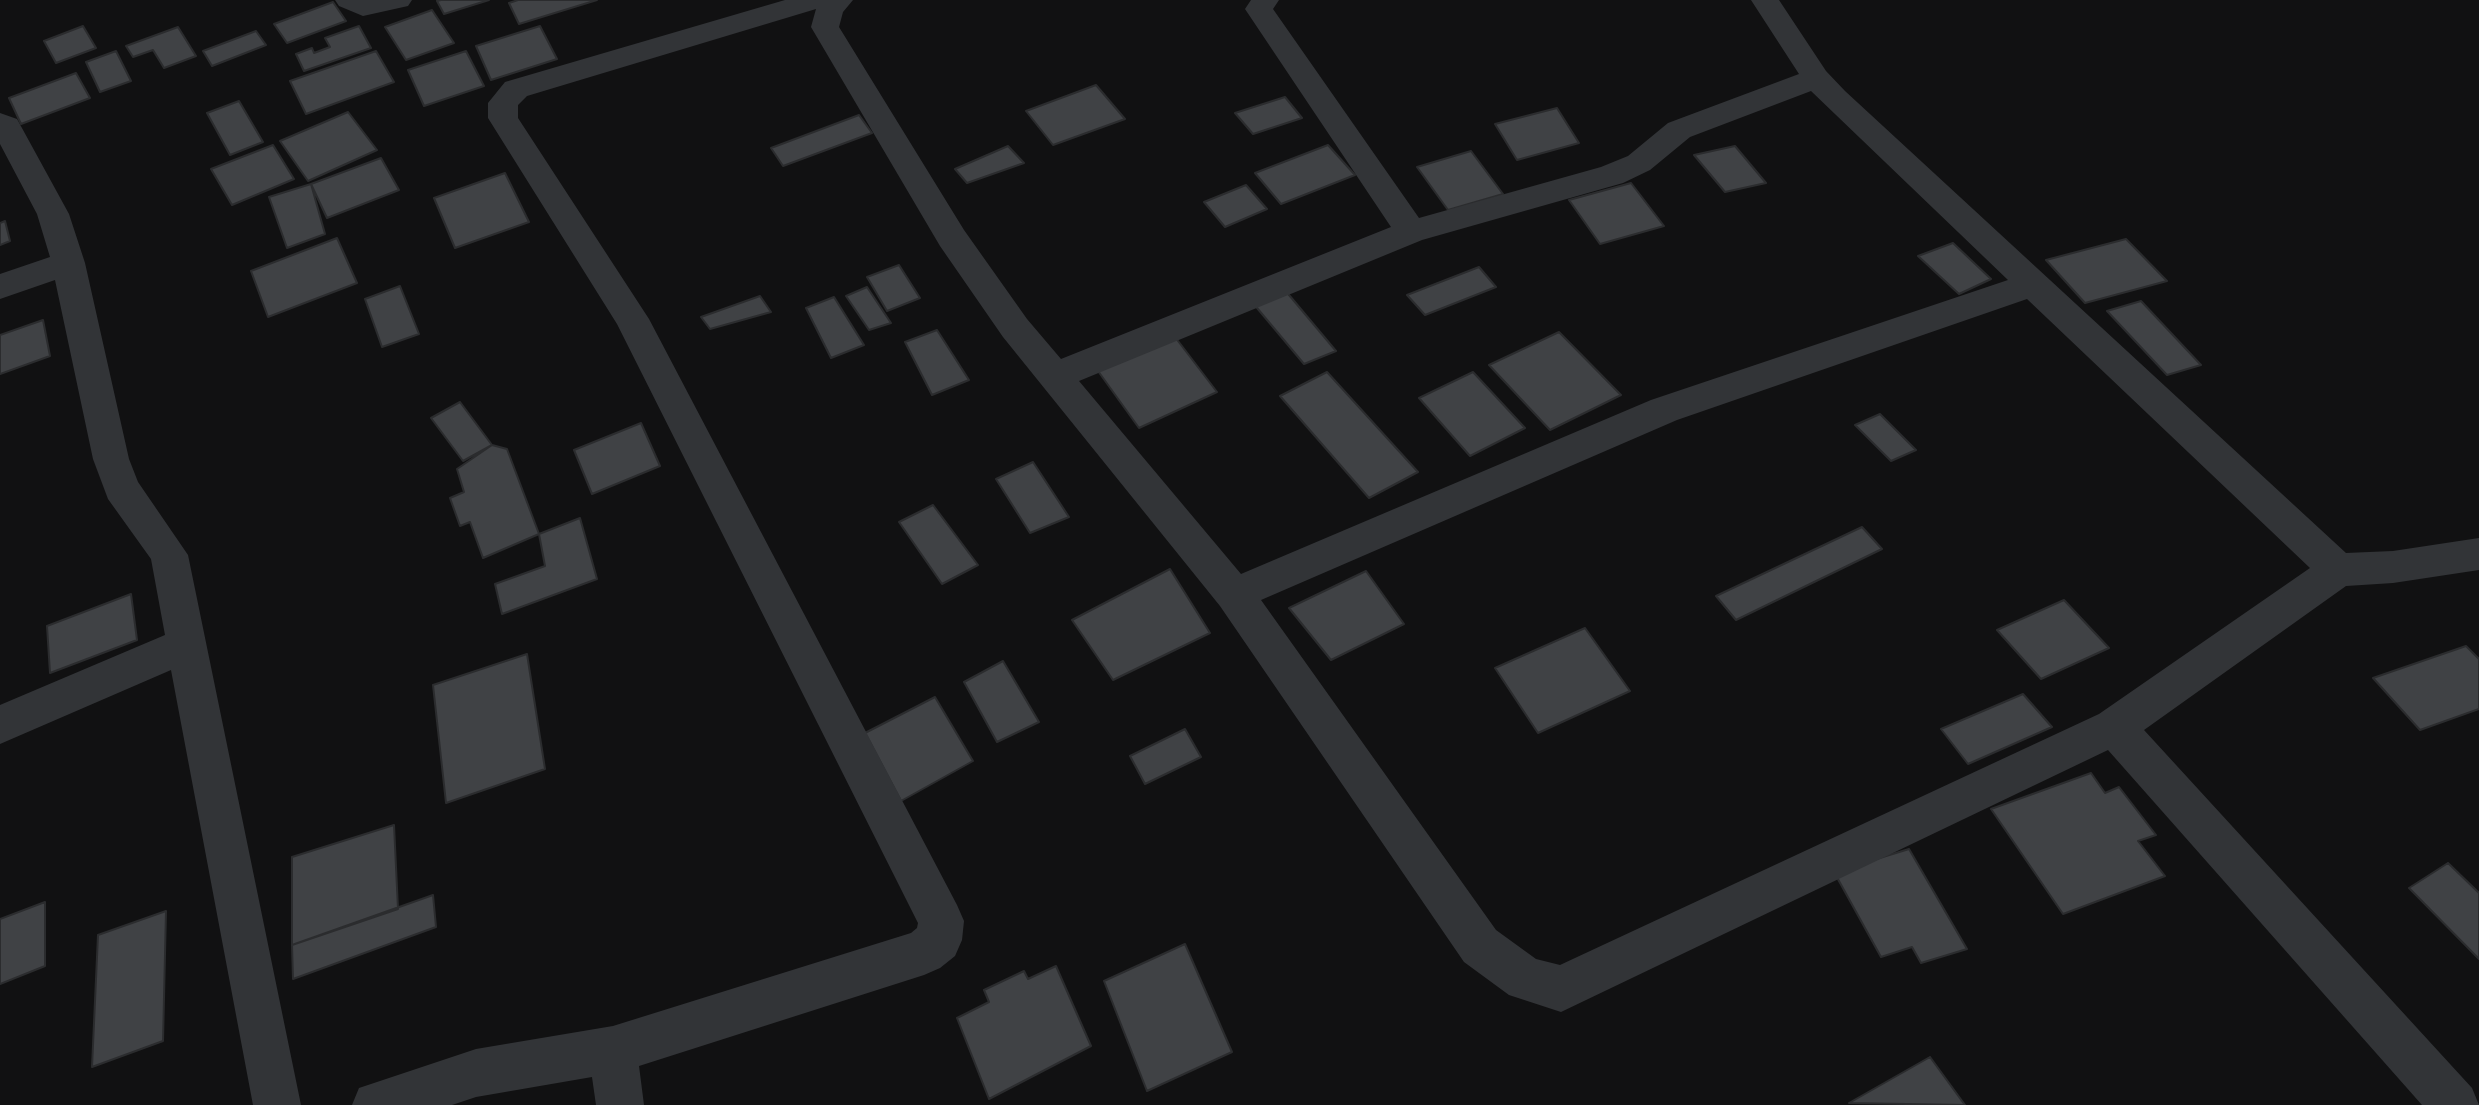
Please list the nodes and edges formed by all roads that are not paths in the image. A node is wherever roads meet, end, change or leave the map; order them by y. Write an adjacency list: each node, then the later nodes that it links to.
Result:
1 (349, 0): 2 (street)
2 (398, 0)
3 (815, 0): 20 (street)
4 (839, 0): 13 (street)
5 (1265, 0): 9 (street)
6 (1765, 0): 7 (street)
7 (1816, 78): 9 (street); 11 (street)
8 (0, 123): 10 (street)
9 (1411, 232): 13 (street)
10 (68, 263): 12 (street); 17 (street)
11 (2035, 284): 15 (street); 16 (street)
12 (0, 287)
13 (1055, 376): 16 (street)
14 (2479, 554): 15 (street)
15 (2338, 570): 19 (street)
16 (1234, 594): 19 (street)
17 (185, 645): 18 (street); 21 (street)
18 (0, 725)
19 (2114, 727): 24 (street)
20 (613, 1050): 22 (street); 23 (street)
21 (277, 1105)
22 (376, 1105)
23 (620, 1105)
24 (2455, 1105)

